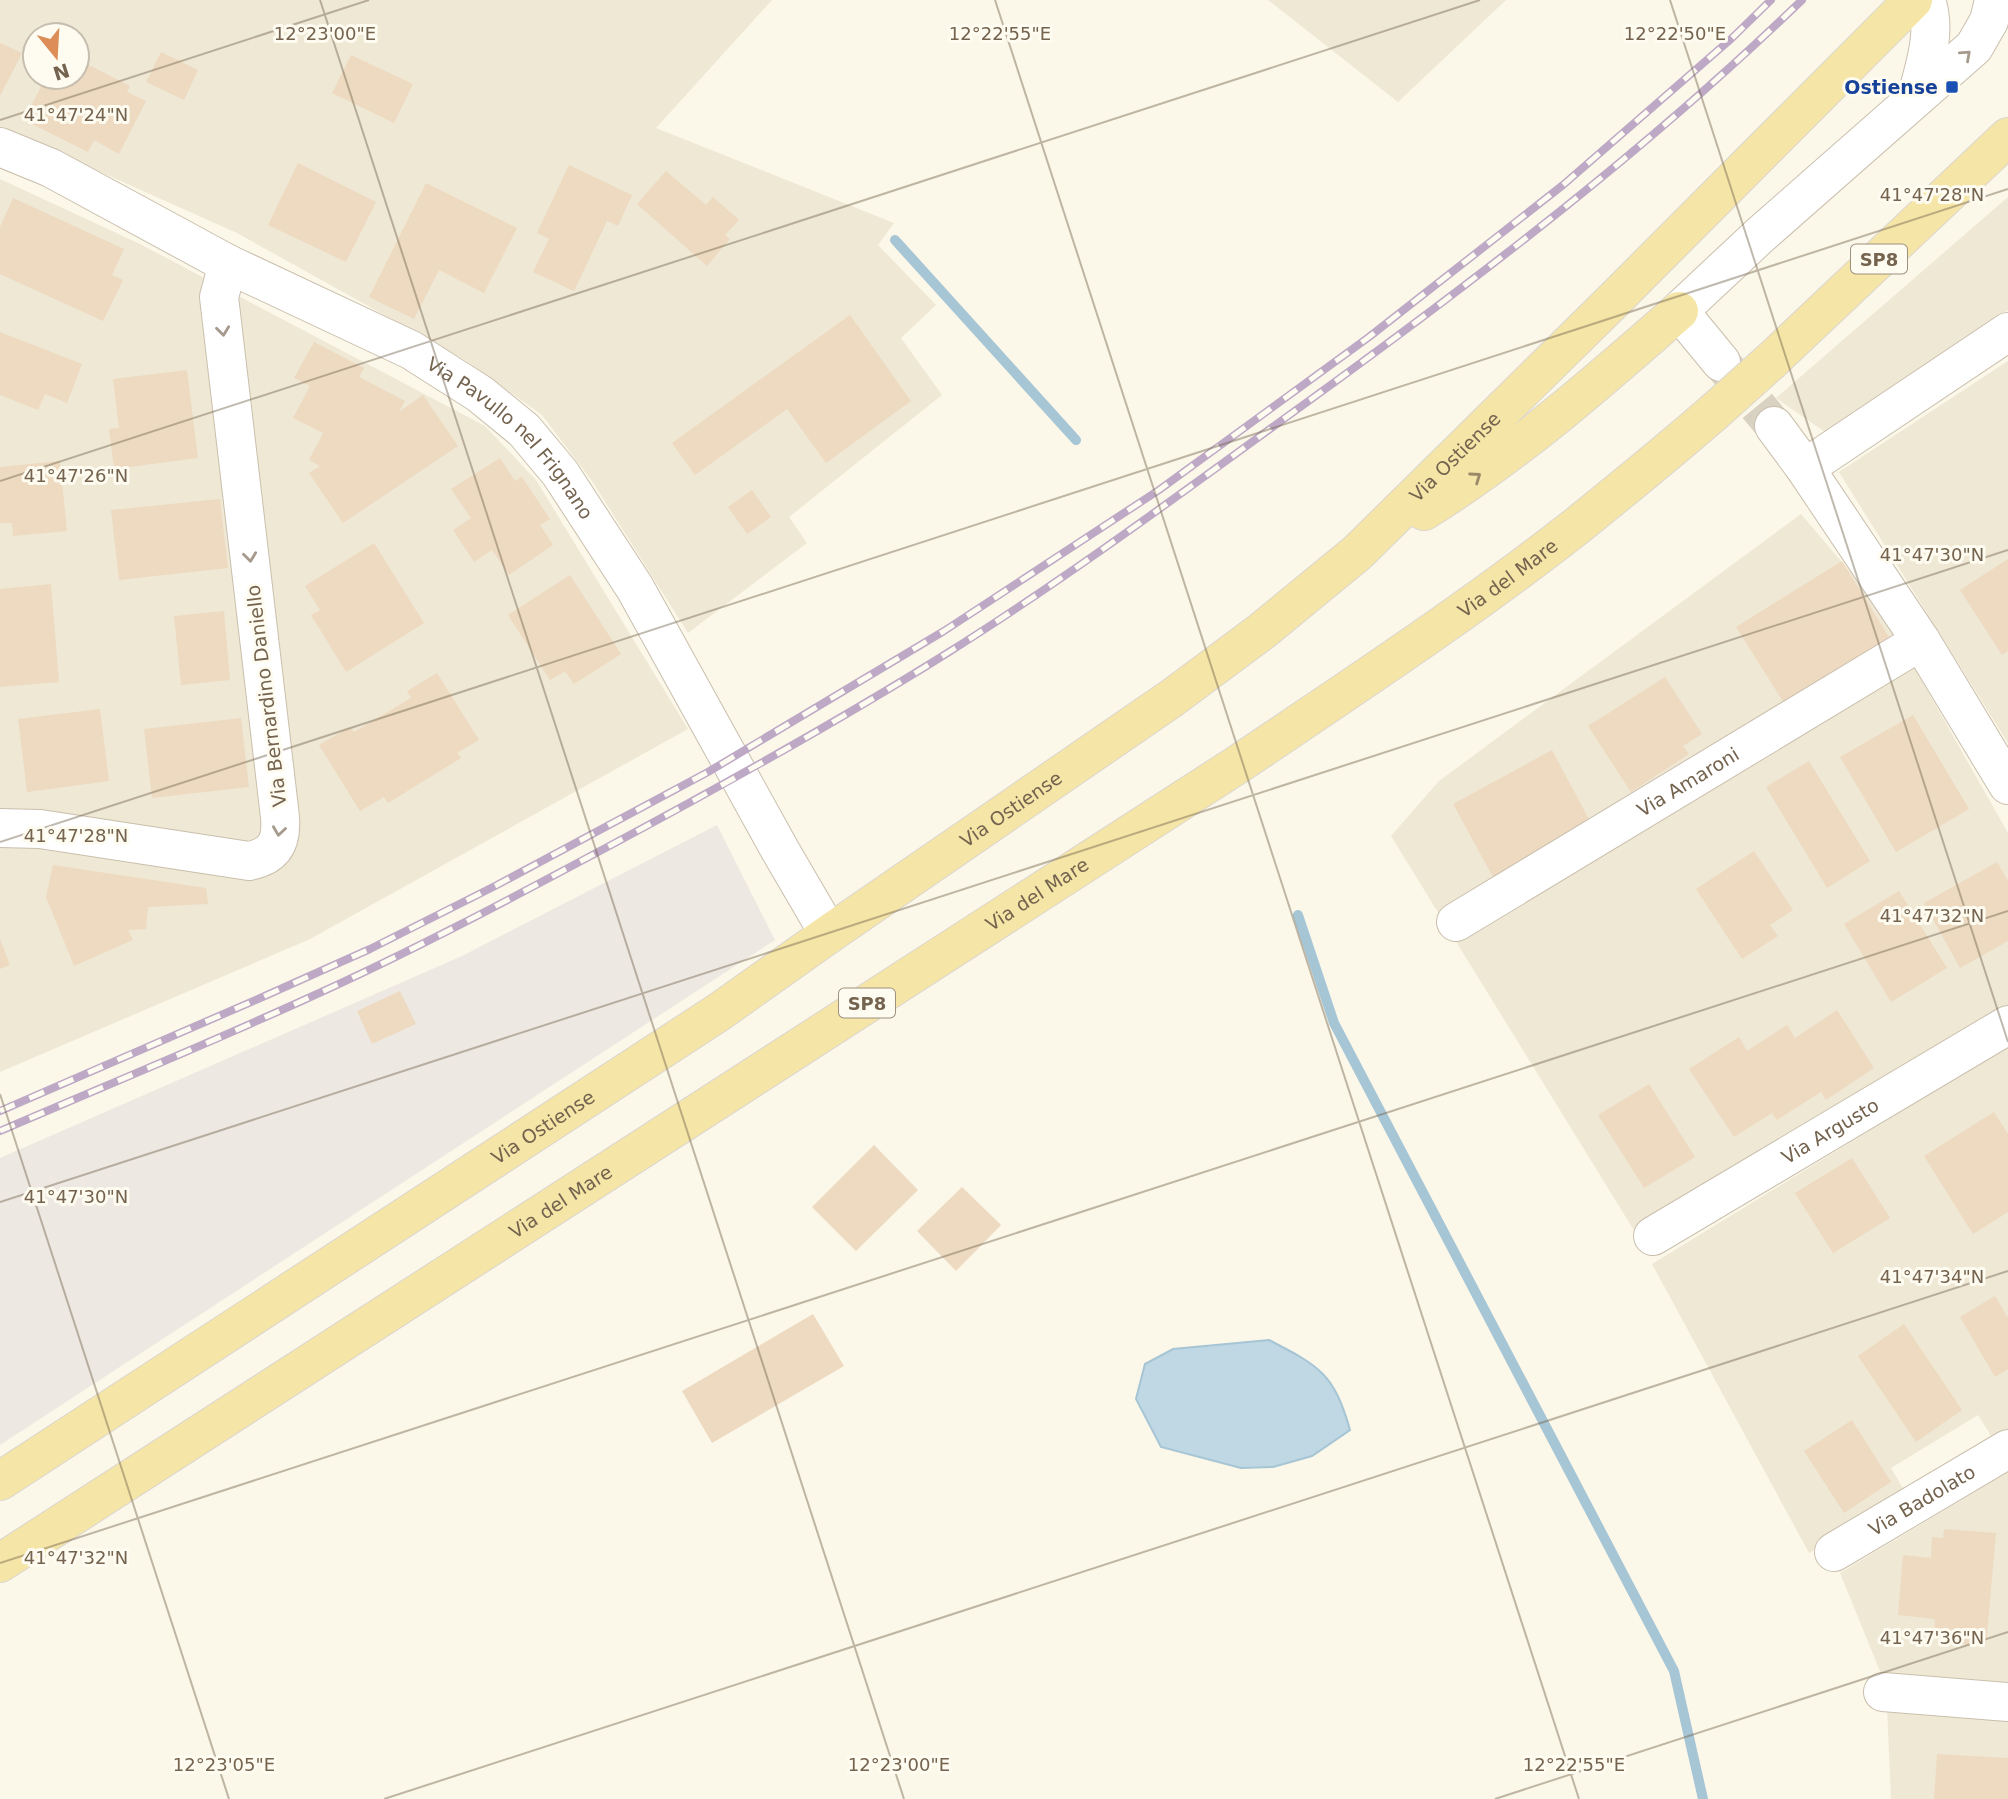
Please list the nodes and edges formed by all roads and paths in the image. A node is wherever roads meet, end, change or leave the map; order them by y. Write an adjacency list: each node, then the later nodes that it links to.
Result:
1 (1913, 0): 13 (main road, Via Ostiense)
2 (1926, 0): 4 (street)
3 (1994, 0): 4 (street, one-way to 3)
4 (1917, 96): 8 (street)
5 (2001, 146): 24 (main road, Via del Mare / SP8, bridge)
6 (0, 147): 7 (street, Via Pavullo nel Frignano)
7 (228, 264): 16 (street, Via Bernardino Daniello, one-way to 16); 18 (street, Via Pavullo nel Frignano)
8 (1679, 312): 10 (street); 13 (main road, one-way to 8)
9 (2008, 332): 12 (street)
10 (1721, 362)
11 (1774, 426): 12 (street)
12 (1805, 468): 14 (street)
13 (1357, 553): 18 (main road, Via Ostiense)
14 (1921, 641): 15 (street); 17 (street, Via Amaroni)
15 (2008, 785)
16 (0, 828)
17 (1456, 922)
18 (829, 934): 22 (main road, Via Ostiense)
19 (2008, 1025): 20 (street, Via Argusto)
20 (1653, 1236)
21 (2008, 1449): 23 (street, Via Badolato)
22 (0, 1481)
23 (1834, 1552)
24 (0, 1563)
25 (1883, 1692): 26 (street)
26 (2008, 1702)

